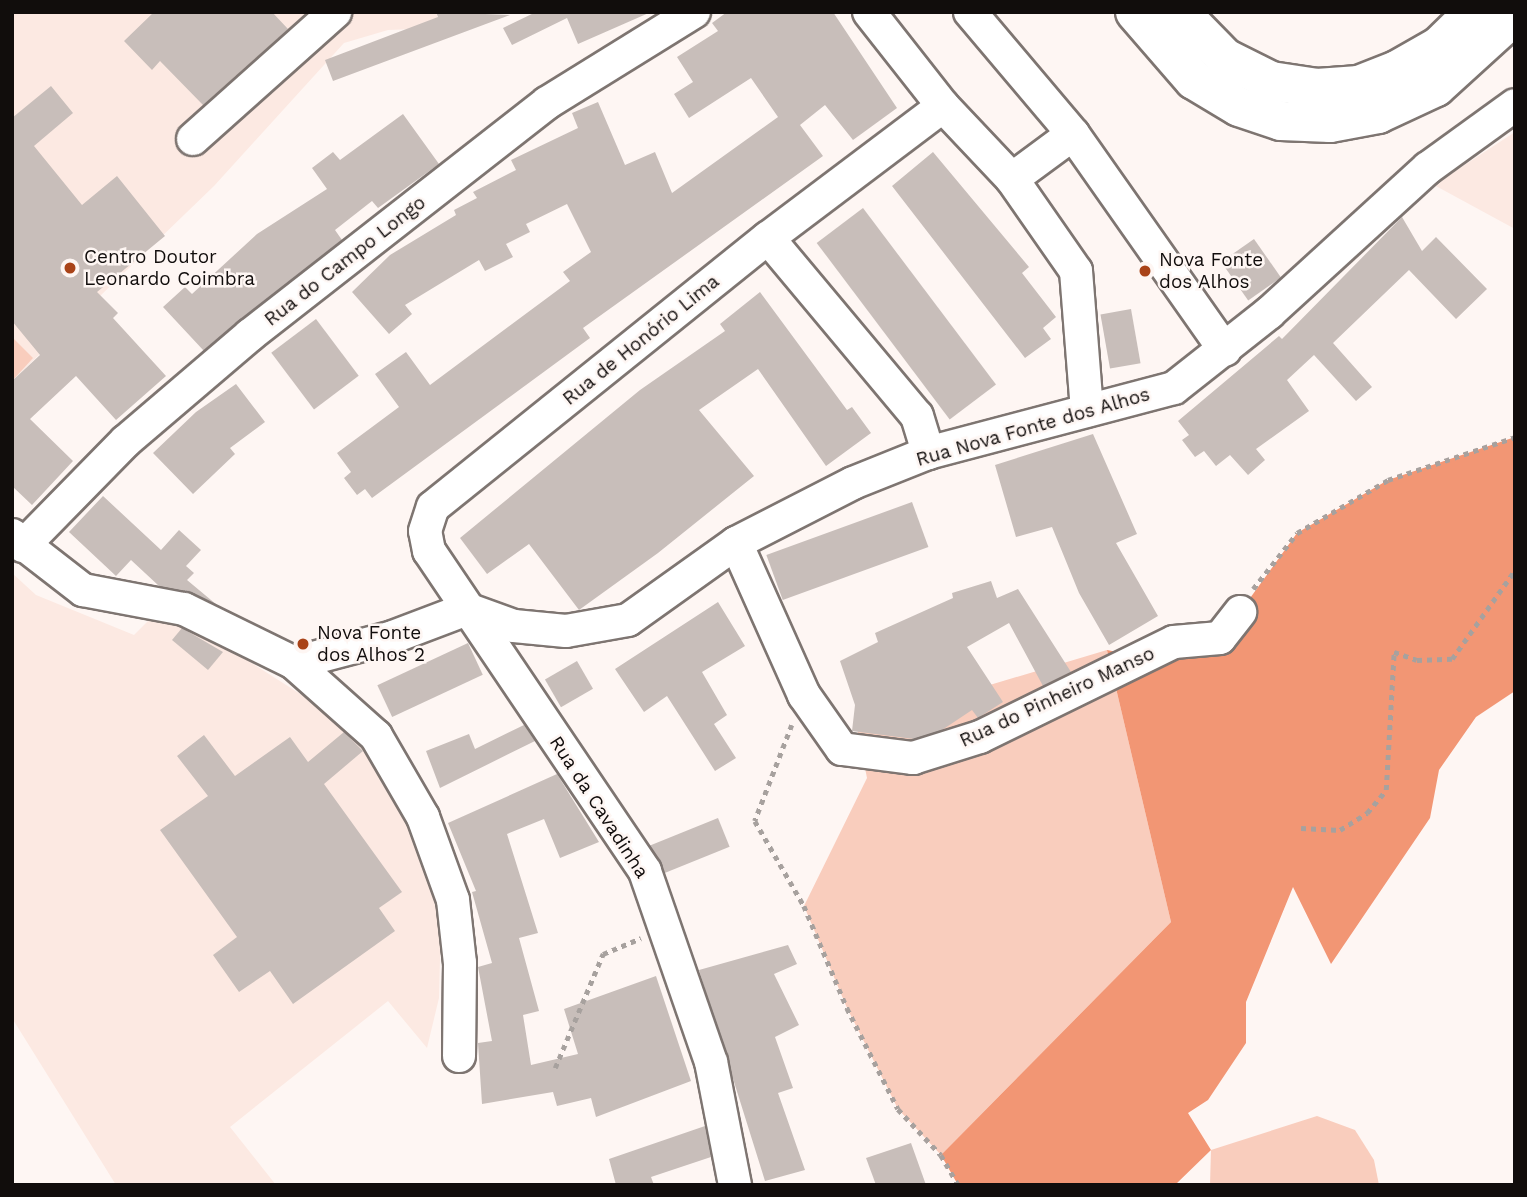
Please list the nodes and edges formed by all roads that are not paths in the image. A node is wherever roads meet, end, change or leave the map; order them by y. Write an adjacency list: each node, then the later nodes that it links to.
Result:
1 (335, 12): 12 (street)
2 (694, 12): 18 (street, Rua do Campo Longo)
3 (869, 12): 10 (street)
4 (970, 12): 11 (street)
5 (1135, 12): 8 (highway)
6 (1180, 12): 7 (highway)
7 (1474, 12)
8 (1515, 15)
9 (1515, 105): 15 (street, Rua Nova Fonte dos Alhos)
10 (943, 106): 13 (street); 14 (street, Rua de Honório Lima)
11 (1073, 134): 13 (street); 15 (street)
12 (192, 139)
13 (1012, 179): 16 (street)
14 (768, 238): 17 (street); 20 (street, Rua de Honório Lima)
15 (1225, 350): 16 (street, Rua Nova Fonte dos Alhos)
16 (1087, 411): 17 (street, Rua Nova Fonte dos Alhos)
17 (928, 453): 19 (street, Rua Nova Fonte dos Alhos)
18 (18, 540): 22 (street)
19 (736, 543): 20 (street, Rua Nova Fonte dos Alhos); 21 (street, Rua do Pinheiro Manso)
20 (467, 609): 22 (street); 24 (street, Rua da Cavadinha)
21 (1240, 612)
22 (293, 663): 23 (street)
23 (460, 1056)
24 (735, 1185)

